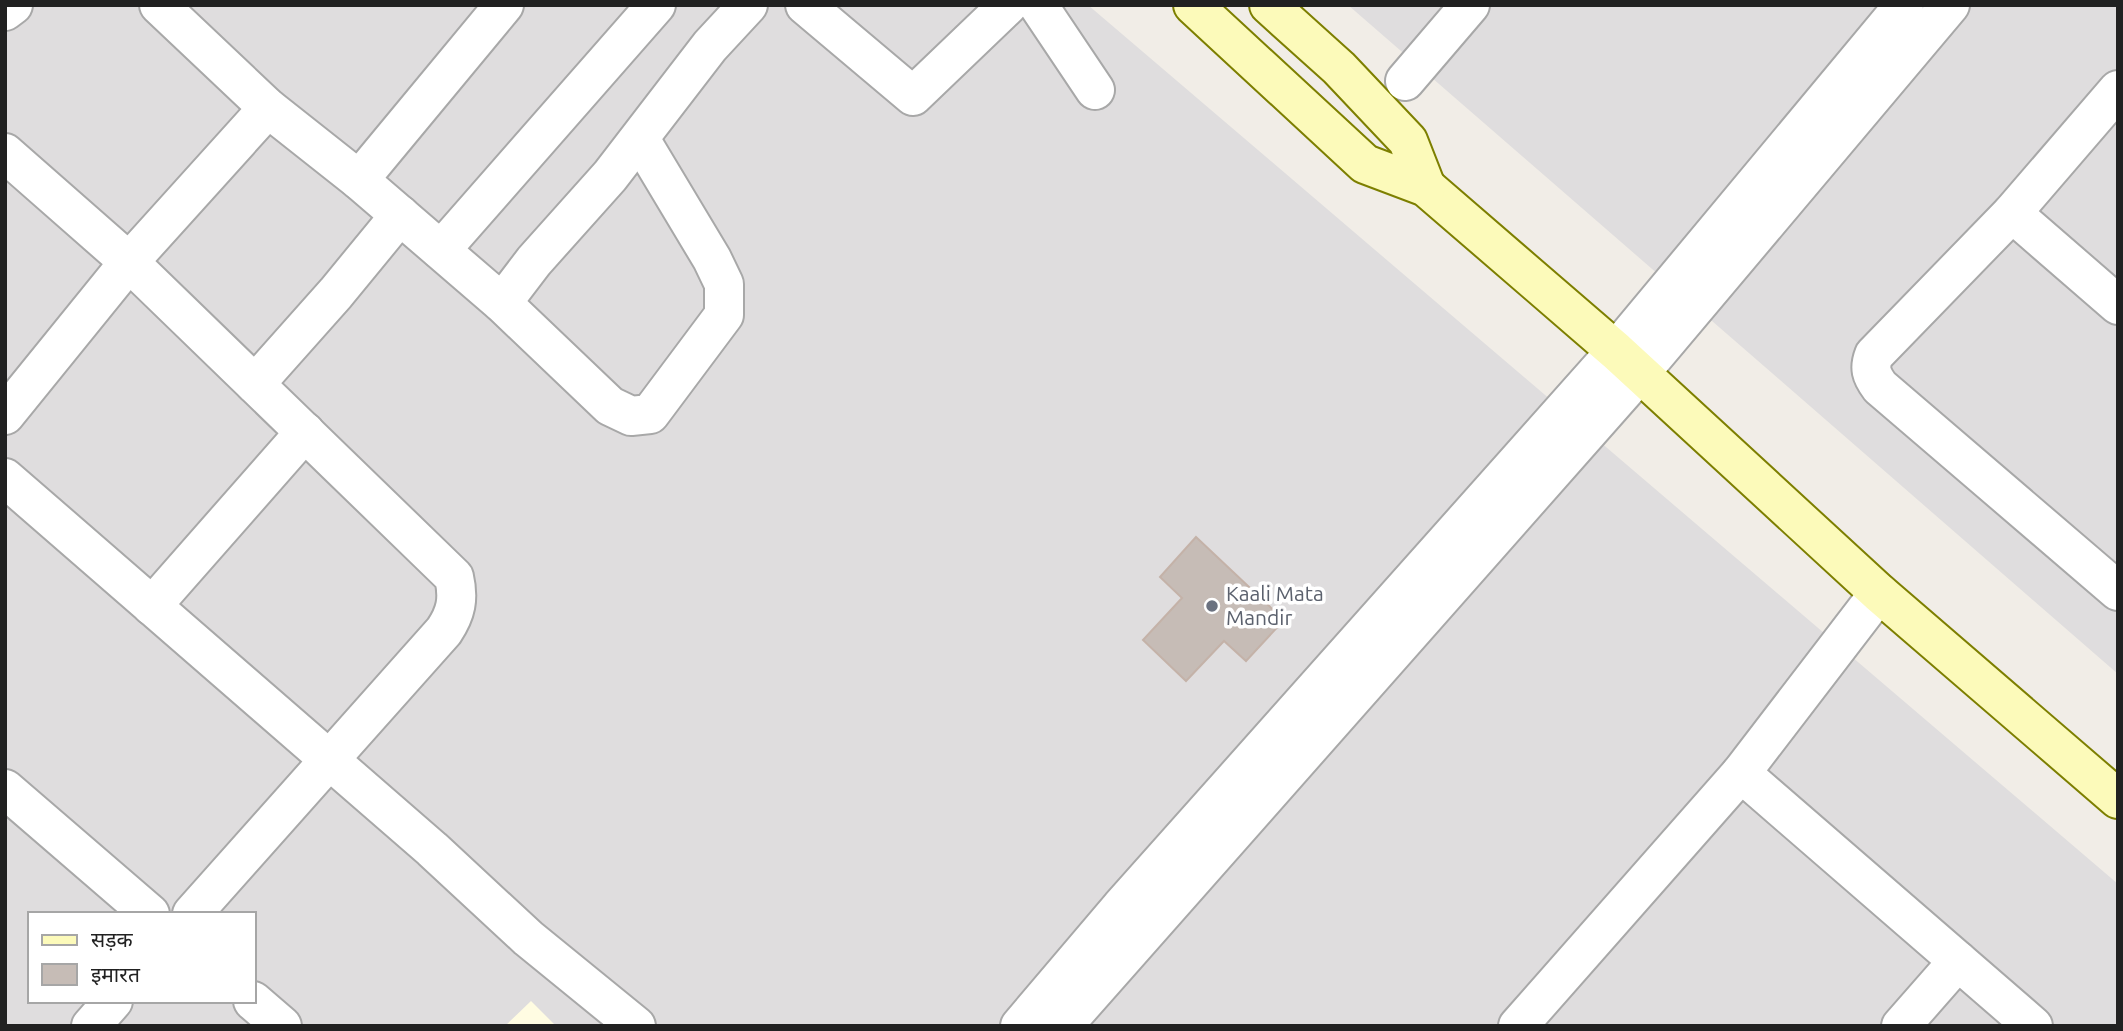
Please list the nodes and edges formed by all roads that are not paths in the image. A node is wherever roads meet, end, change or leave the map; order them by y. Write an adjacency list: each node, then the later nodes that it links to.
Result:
1 (13, 5): 14 (street)
2 (159, 5): 18 (street)
3 (504, 5): 21 (street)
4 (656, 5): 25 (street)
5 (748, 5): 19 (street)
6 (805, 5): 7 (street)
7 (1008, 5)
8 (1038, 5): 16 (street)
9 (1193, 5): 22 (main road)
10 (1269, 5): 22 (main road)
11 (1470, 5): 15 (street)
12 (1904, 5): 29 (street)
13 (1950, 5): 29 (street)
14 (5, 11)
15 (1405, 82)
16 (1095, 90)
17 (2118, 90): 23 (street)
18 (268, 108): 21 (street); 26 (street)
19 (640, 139): 27 (street); 27 (street)
20 (5, 153): 26 (street)
21 (359, 180): 24 (street)
22 (1426, 187): 29 (main road)
23 (2012, 213): 28 (street); 34 (street)
24 (400, 215): 25 (street); 30 (street)
25 (441, 250): 27 (street)
26 (129, 262): 30 (street); 31 (street)
27 (502, 303)
28 (2118, 305)
29 (1628, 362): 35 (main road); 49 (street); 50 (street)
30 (255, 384): 32 (street)
31 (5, 415)
32 (304, 432): 36 (street); 37 (street)
33 (5, 478): 36 (street)
34 (2118, 591)
35 (1879, 593): 38 (street); 40 (main road)
36 (152, 606): 37 (street)
37 (328, 760): 42 (street); 48 (street)
38 (1741, 774): 43 (street); 51 (street)
39 (5, 789): 41 (street)
40 (2118, 799)
41 (148, 912)
42 (194, 912)
43 (1958, 961): 52 (street); 53 (street)
44 (111, 1003): 46 (street)
45 (255, 1003): 47 (street)
46 (91, 1026)
47 (282, 1026)
48 (636, 1026)
49 (1020, 1026)
50 (1063, 1026)
51 (1518, 1026)
52 (1901, 1026)
53 (2034, 1026)

